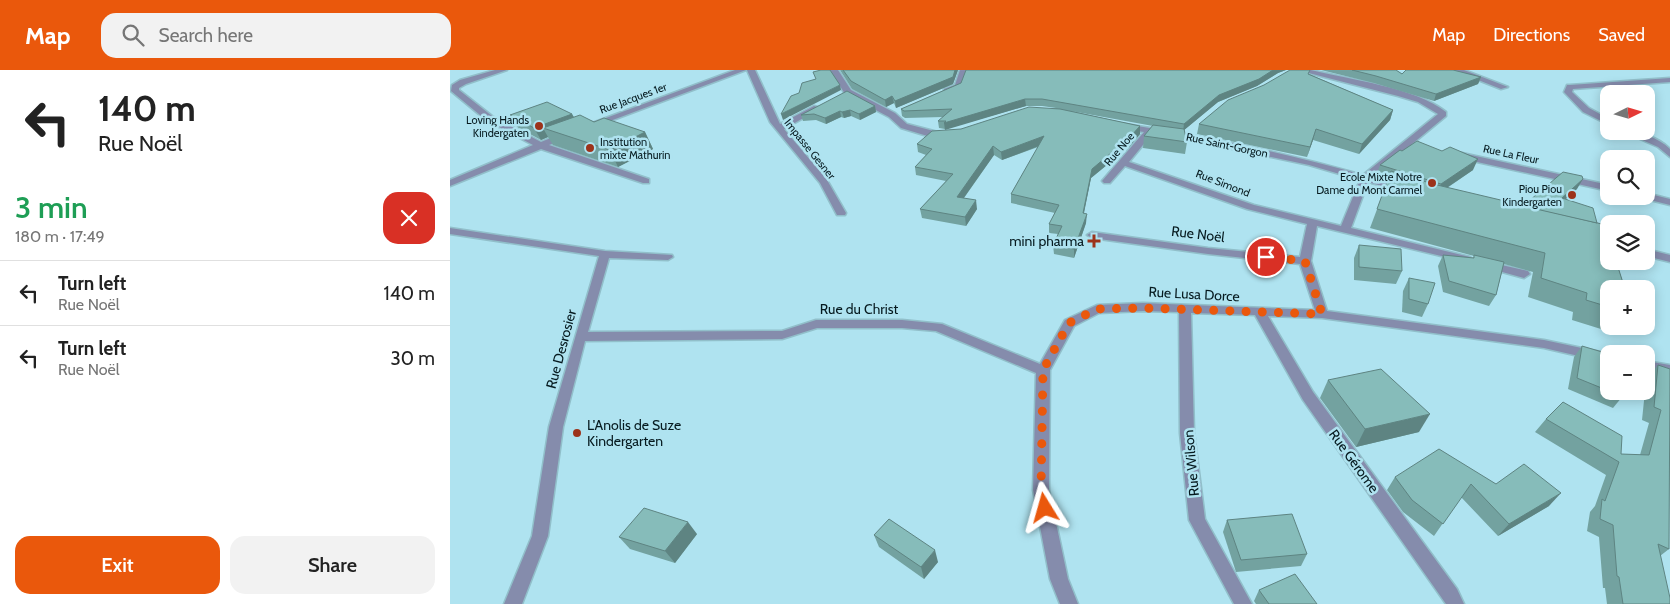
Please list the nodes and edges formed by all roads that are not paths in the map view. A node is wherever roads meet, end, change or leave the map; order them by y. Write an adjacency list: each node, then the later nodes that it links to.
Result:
1 (503, 70): 20 (street)
2 (742, 70): 14 (street, Rue Jacques 1er)
3 (751, 70): 15 (street, Impasse Gesner)
4 (834, 70): 18 (street)
5 (964, 70): 10 (street)
6 (1301, 70): 24 (street)
7 (1457, 70): 9 (street)
8 (1670, 80): 12 (street)
9 (1504, 87)
10 (942, 93)
11 (822, 106): 15 (street)
12 (1600, 118)
13 (1113, 124): 17 (street, Rue Saint-Gorgon)
14 (583, 128)
15 (779, 128): 32 (street, Impasse Gesner)
16 (574, 132): 20 (street)
17 (1148, 132): 23 (street, Rue Noe); 24 (street, Rue Saint-Gorgon)
18 (958, 134)
19 (1648, 140): 22 (street)
20 (539, 145): 25 (street); 27 (street)
21 (1456, 154): 28 (street, Rue La Fleur)
22 (1670, 154)
23 (1124, 162): 26 (street, Rue Noe); 33 (street, Rue Simond)
24 (1365, 178): 29 (street, Rue Saint-Gorgon); 34 (street)
25 (646, 181)
26 (1107, 181)
27 (450, 182)
28 (1600, 186)
29 (1412, 192)
30 (1655, 198): 31 (street)
31 (1670, 202)
32 (841, 213)
33 (1313, 222): 34 (street, Rue Simond); 39 (street)
34 (1345, 230): 40 (street, Rue Simond)
35 (450, 231): 37 (street)
36 (1092, 235): 39 (street, Rue Noël)
37 (605, 254): 38 (street); 44 (street, Rue Desrosier)
38 (668, 257)
39 (1305, 261): 43 (street)
40 (1524, 274)
41 (1185, 309): 42 (street, Rue Lusa Dorce); 47 (street, Rue Lusa Dorce); 51 (street, Rue Wilson)
42 (1260, 313): 43 (street, Rue Lusa Dorce); 52 (street, Rue Gérome)
43 (1322, 314): 45 (street, Rue Lusa Dorce)
44 (580, 337): 47 (street, Rue du Christ); 49 (street, Rue Desrosier)
45 (1600, 356)
46 (1655, 368): 48 (street)
47 (1043, 370): 50 (street, Rue Lusa Dorce)
48 (1670, 370)
49 (514, 604)
50 (1069, 604)
51 (1243, 604)
52 (1455, 604)

